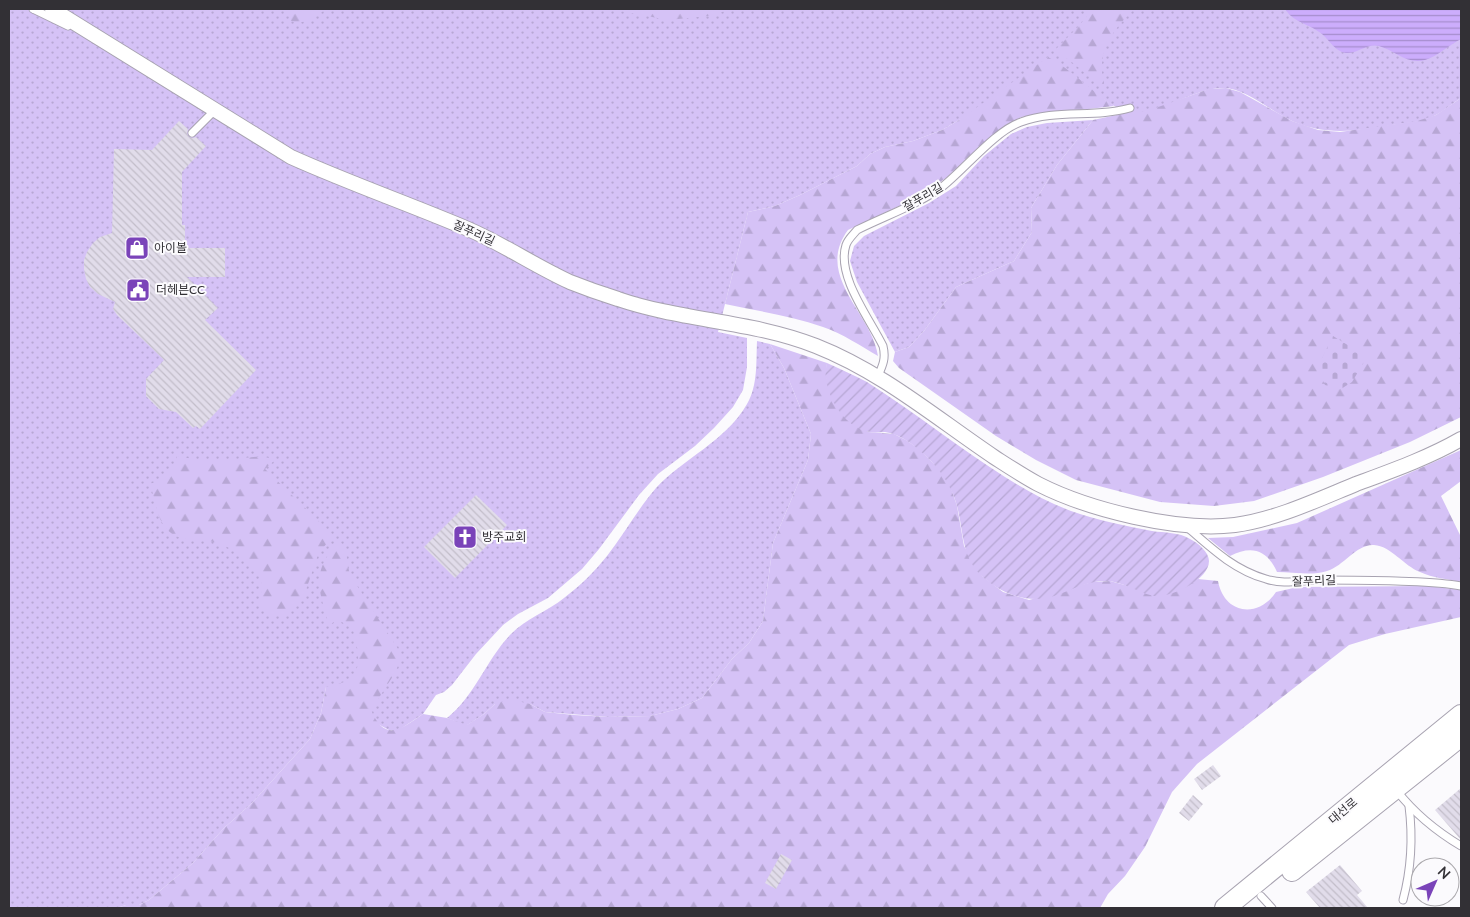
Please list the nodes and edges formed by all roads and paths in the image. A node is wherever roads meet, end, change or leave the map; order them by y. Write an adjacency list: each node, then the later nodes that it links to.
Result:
1 (32, 9): 3 (lane, 잘푸리길)
2 (52, 9): 3 (street, 잘푸리길)
3 (93, 34): 5 (street, 잘푸리길)
4 (1130, 108): 7 (lane, 잘푸리길)
5 (215, 110): 6 (lane); 7 (street, 잘푸리길)
6 (192, 133)
7 (878, 376): 9 (street, 잘푸리길)
8 (1461, 439): 9 (street, 잘푸리길)
9 (1185, 525): 10 (lane, 잘푸리길)
10 (1461, 586)
11 (1461, 715): 18 (street, 대선로)
12 (1461, 736): 13 (street, 대선로)
13 (1395, 788): 14 (lane); 17 (street, 대선로)
14 (1409, 806): 15 (lane); 16 (lane)
15 (1461, 846)
16 (1403, 900)
17 (1267, 902): 19 (street, 대선로)
18 (1225, 908)
19 (1246, 908)

